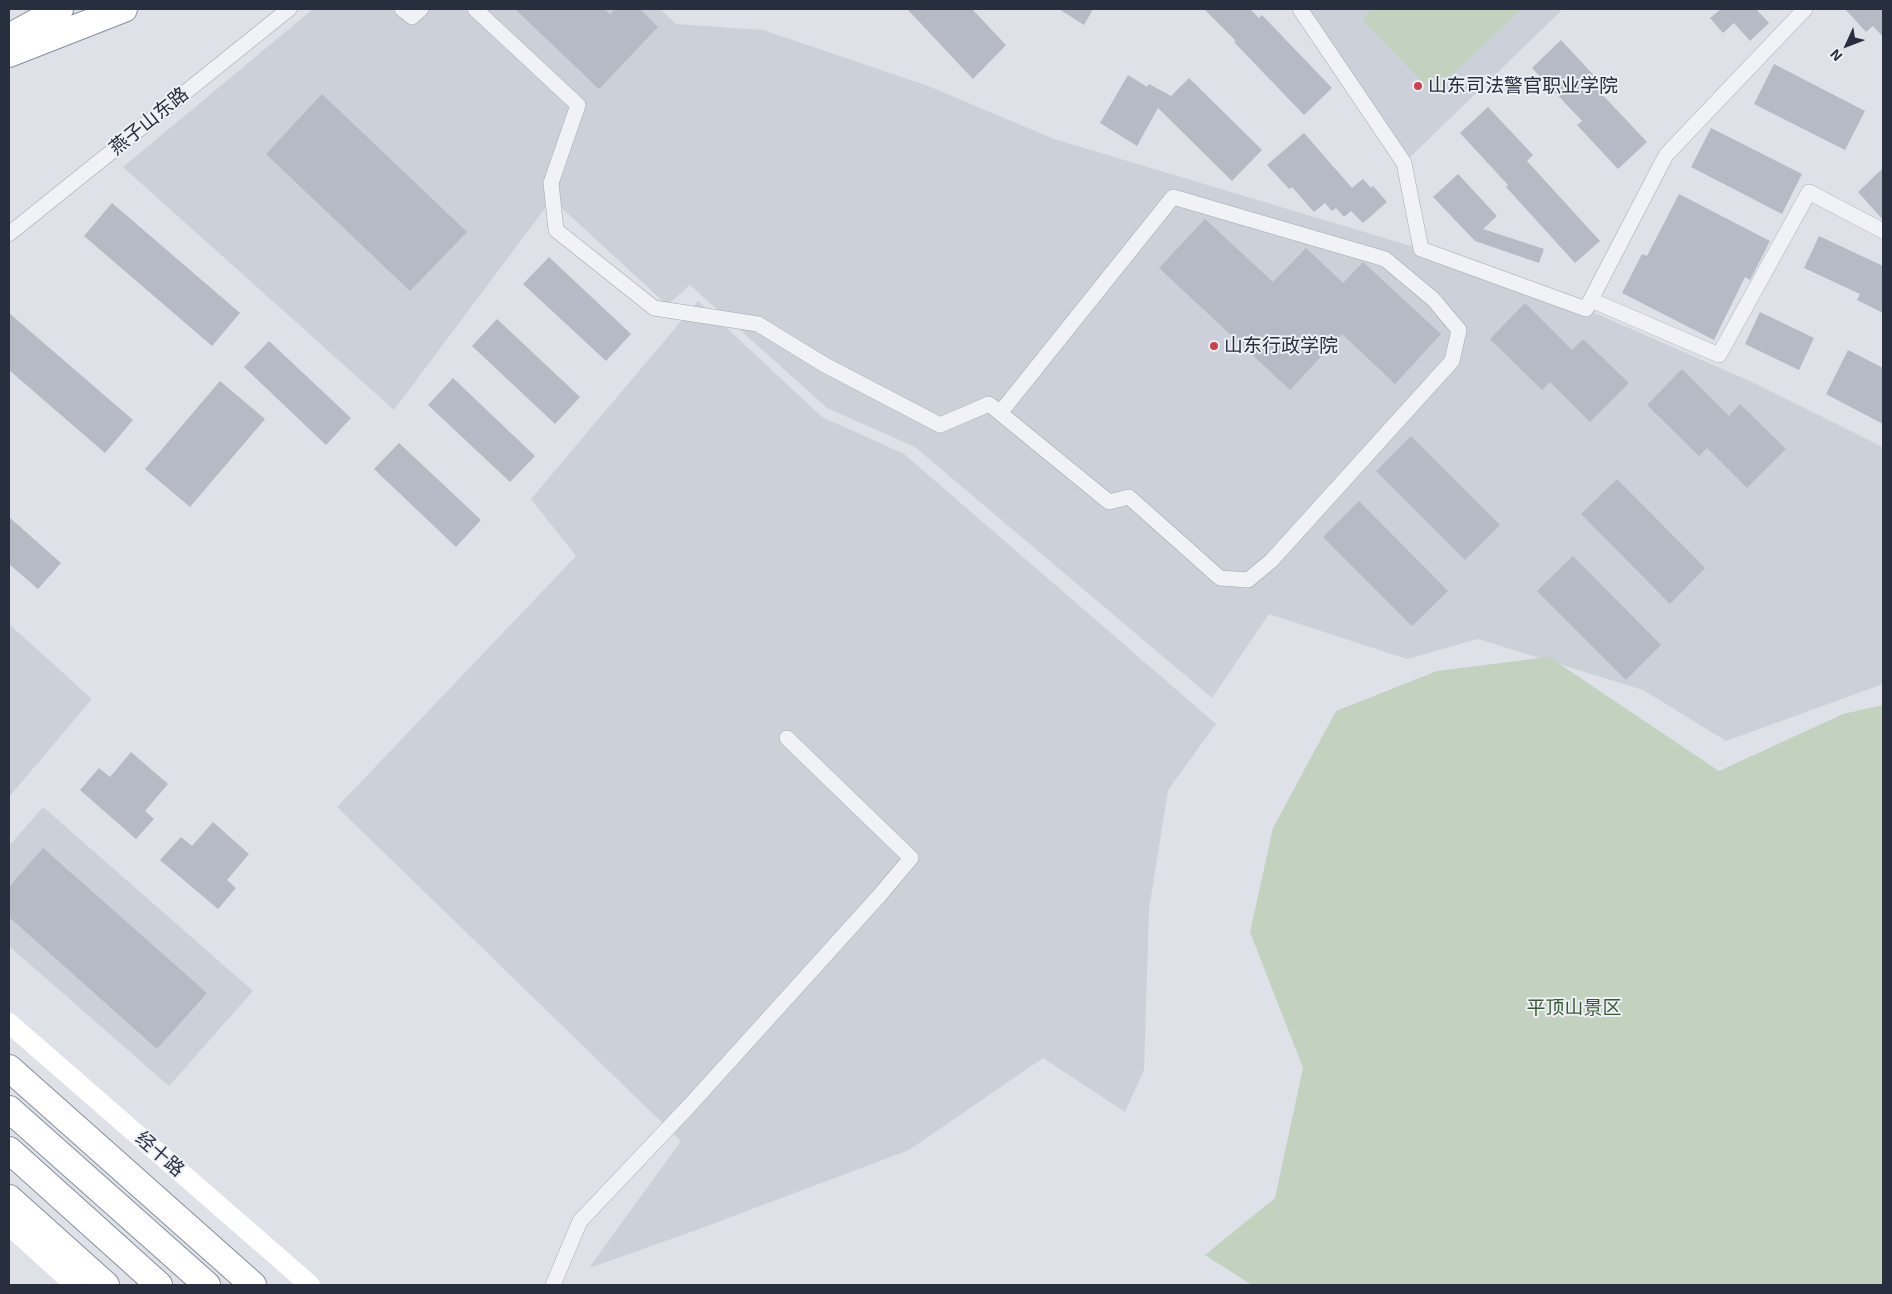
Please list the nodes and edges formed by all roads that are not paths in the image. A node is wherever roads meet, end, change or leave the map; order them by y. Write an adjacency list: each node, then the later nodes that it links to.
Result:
1 (50, 9): 10 (highway); 11 (highway)
2 (80, 9): 11 (highway)
3 (124, 9): 12 (highway)
4 (289, 9): 14 (street, 燕子山东路)
5 (402, 9): 6 (street)
6 (421, 9)
7 (475, 9): 16 (street)
8 (1300, 9): 15 (street)
9 (1805, 9): 15 (street)
10 (9, 27)
11 (9, 38)
12 (9, 54)
13 (1883, 231): 15 (street)
14 (9, 234)
15 (1591, 300)
16 (1000, 413): 16 (street)
17 (787, 738): 30 (street)
18 (9, 1024): 29 (main road, 经十路)
19 (9, 1068): 28 (highway)
20 (9, 1109): 27 (highway)
21 (9, 1150): 26 (highway)
22 (9, 1198): 25 (highway)
23 (9, 1225): 24 (main road)
24 (75, 1285)
25 (106, 1285)
26 (159, 1285)
27 (207, 1285)
28 (253, 1285)
29 (310, 1285)
30 (553, 1285)

